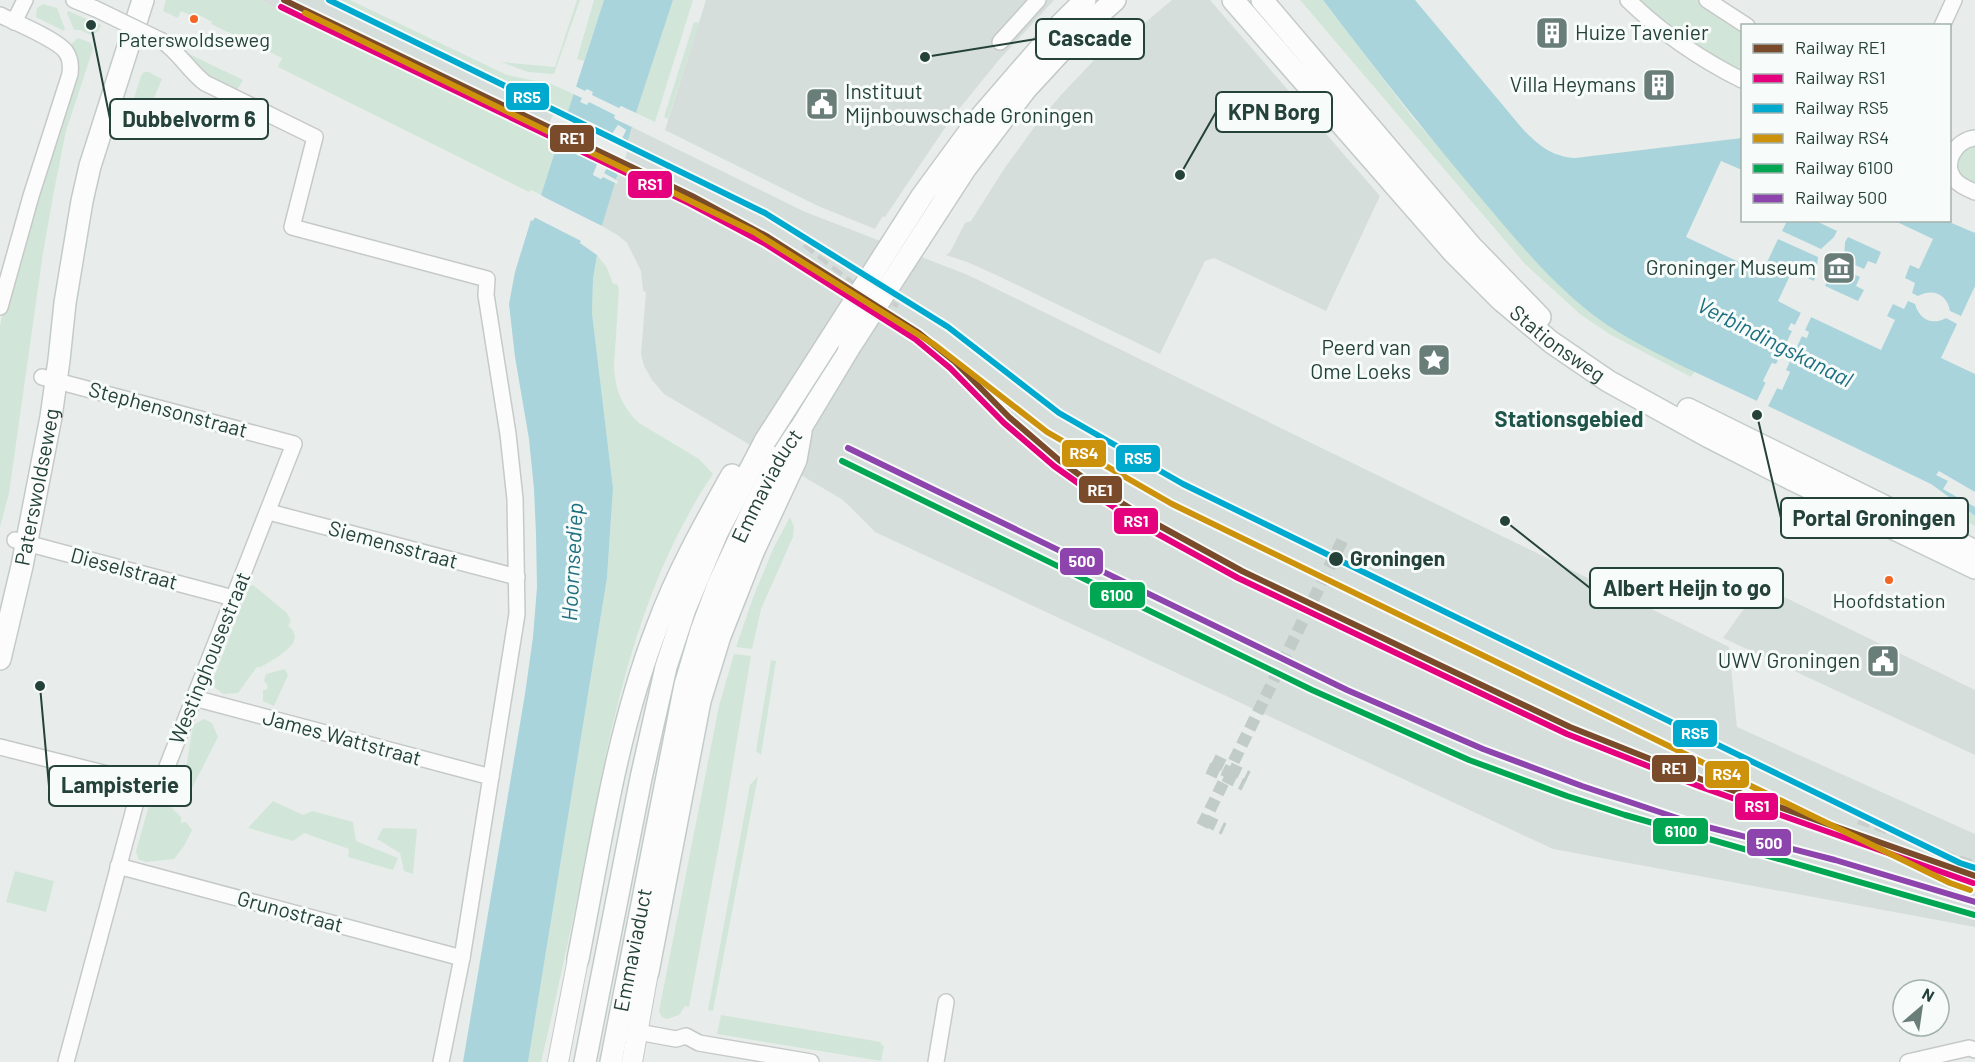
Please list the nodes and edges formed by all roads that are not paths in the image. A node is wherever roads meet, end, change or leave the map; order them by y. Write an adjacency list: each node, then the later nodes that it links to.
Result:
1 (25, 0): 14 (street)
2 (74, 0): 32 (street, bridge)
3 (131, 0): 25 (main road, Paterswoldseweg)
4 (143, 0): 25 (main road, Paterswoldseweg)
5 (1038, 0): 18 (street)
6 (1085, 0): 17 (main road, Emmaviaduct)
7 (1115, 0): 17 (main road, Emmaviaduct)
8 (1233, 0): 31 (main road, Stationsweg)
9 (1262, 0): 30 (main road, Stationsweg)
10 (1628, 0): 19 (street)
11 (1707, 0): 15 (street)
12 (1954, 0): 16 (street)
13 (0, 15): 14 (street)
14 (14, 22): 24 (street)
15 (1744, 24)
16 (1943, 24)
17 (1068, 31): 27 (main road, Emmaviaduct, bridge); 27 (main road, Emmaviaduct, bridge)
18 (1000, 42)
19 (1741, 79)
20 (1975, 138): 21 (street)
21 (1951, 162)
22 (1951, 169): 23 (street)
23 (1975, 192)
24 (0, 307)
25 (49, 379): 26 (street, Stephensonstraat); 29 (main road, Paterswoldseweg)
26 (294, 444): 28 (street, Westinghousestraat)
27 (745, 502): 42 (main road); 43 (main road); 50 (main road, Emmaviaduct); 51 (main road, Emmaviaduct)
28 (269, 512): 32 (street, Siemensstraat); 33 (street, Westinghousestraat)
29 (21, 542): 33 (street, Dieselstraat); 34 (main road, Paterswoldseweg); 35 (main road, Paterswoldseweg)
30 (1975, 551)
31 (1975, 568)
32 (517, 577): 38 (street)
33 (233, 598): 36 (street, Westinghousestraat)
34 (0, 599)
35 (1, 654)
36 (194, 698): 38 (street, James Wattstraat); 39 (street, Westinghousestraat)
37 (0, 747): 39 (street)
38 (491, 777): 41 (street)
39 (141, 783): 40 (street)
40 (118, 867): 41 (street, Grunostraat); 47 (street)
41 (462, 958): 48 (street)
42 (578, 959): 49 (street)
43 (648, 972): 45 (street, Emmaviaduct)
44 (946, 1002): 54 (street)
45 (638, 1032): 52 (street); 53 (street)
46 (1972, 1049): 55 (street)
47 (66, 1062)
48 (441, 1062)
49 (558, 1062)
50 (585, 1062)
51 (611, 1062)
52 (632, 1062)
53 (811, 1062)
54 (936, 1062)
55 (1908, 1062)

